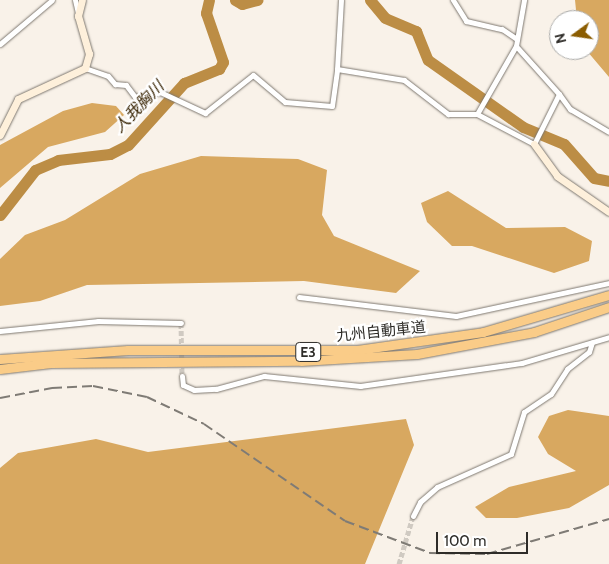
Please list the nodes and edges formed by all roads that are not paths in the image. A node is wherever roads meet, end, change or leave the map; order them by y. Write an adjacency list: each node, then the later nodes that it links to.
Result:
1 (52, 0): 9 (street)
2 (75, 0): 7 (street)
3 (82, 0): 7 (main road)
4 (342, 0): 12 (street)
5 (453, 0): 8 (street)
6 (524, 0): 8 (street)
7 (78, 16): 11 (main road)
8 (517, 39): 10 (street)
9 (0, 44)
10 (516, 46): 13 (street); 14 (street)
11 (85, 68): 12 (street); 16 (main road)
12 (337, 69): 14 (street)
13 (559, 94): 15 (street); 17 (street)
14 (477, 114): 17 (street)
15 (609, 132)
16 (0, 136)
17 (534, 144): 18 (main road)
18 (609, 212)
19 (609, 283): 21 (street)
20 (609, 295): 27 (highway, 九州自動車道 / E3)
21 (298, 296)
22 (609, 307): 28 (highway, 九州自動車道 / E3)
23 (181, 323): 24 (street)
24 (0, 331)
25 (609, 337): 26 (street)
26 (592, 342): 29 (street); 30 (street)
27 (0, 359)
28 (0, 369)
29 (182, 376)
30 (413, 516)

